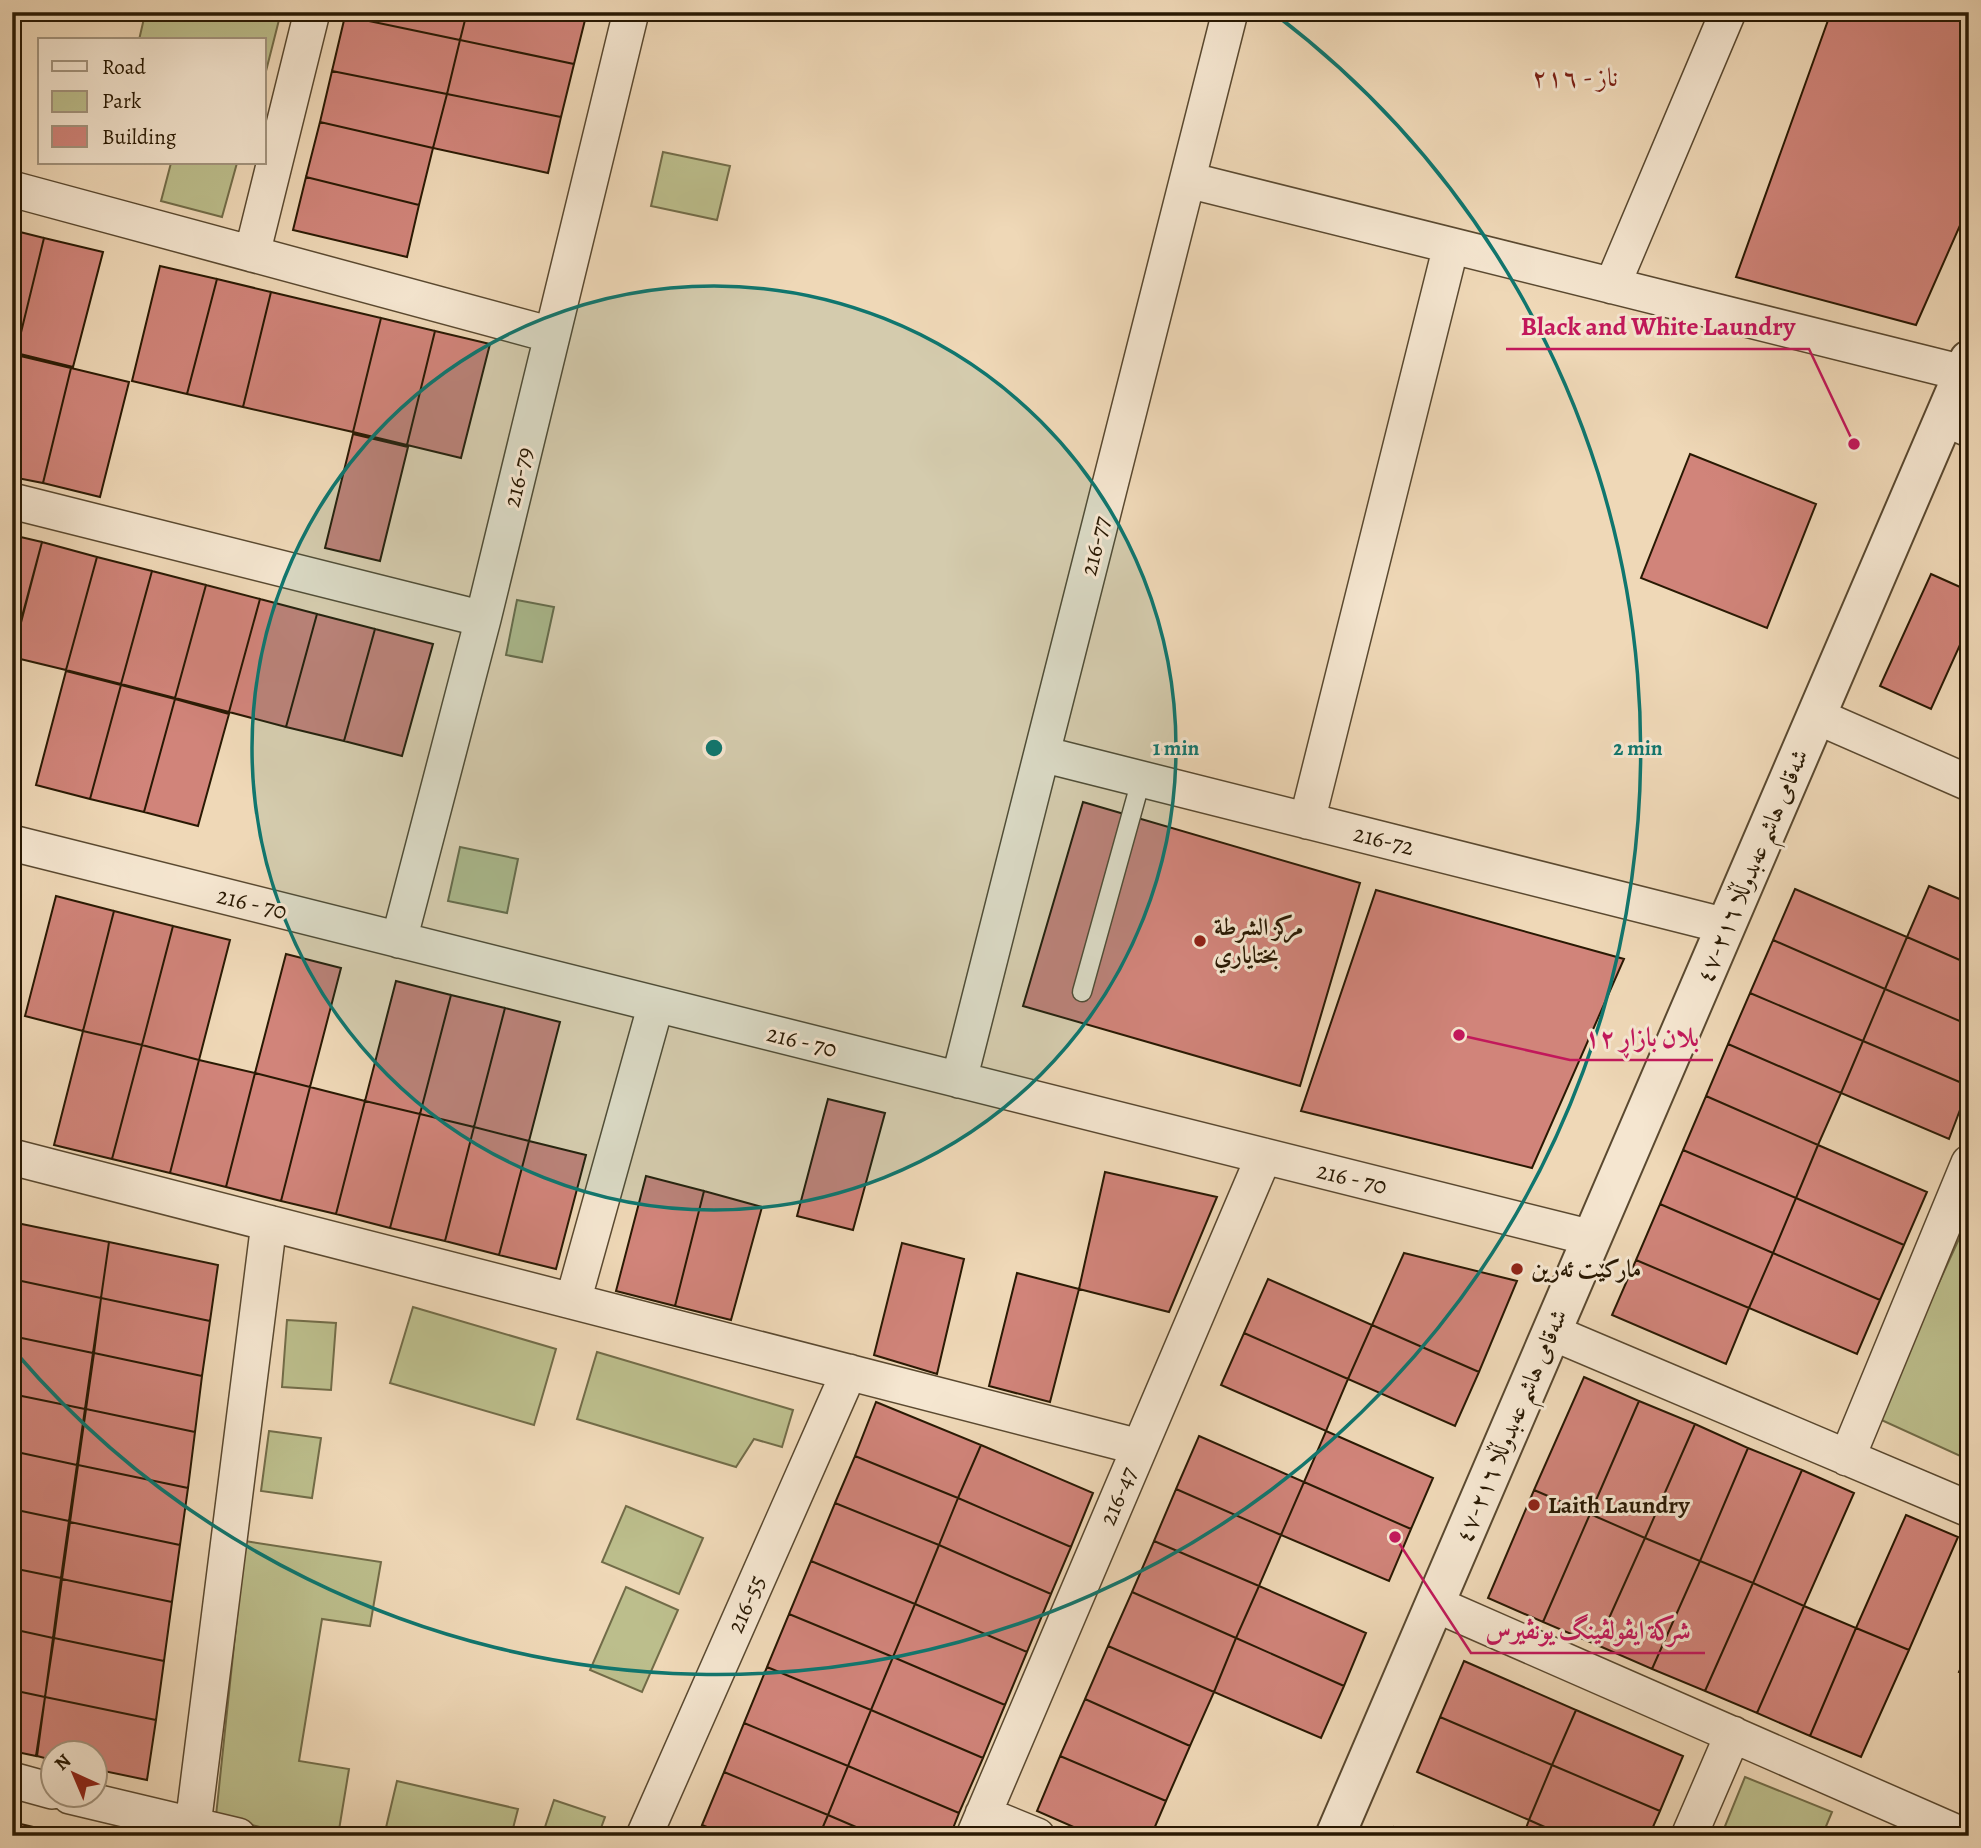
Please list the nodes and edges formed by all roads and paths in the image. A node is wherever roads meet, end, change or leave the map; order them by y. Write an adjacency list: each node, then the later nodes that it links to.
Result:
1 (312, 12): 8 (street)
2 (631, 12): 10 (street, 216-79)
3 (1230, 12): 5 (street, 216-77)
4 (1728, 12): 9 (street)
5 (1188, 180): 7 (street); 16 (street, 216-77)
6 (12, 189): 8 (street)
7 (1451, 246): 9 (street); 19 (street)
8 (252, 254): 10 (street)
9 (1612, 286): 11 (street)
10 (552, 335): 14 (street, 216-79)
11 (1966, 366): 12 (street, شەقامی هاشم عەبدوڵڵا ٢١٦-٤٧)
12 (1956, 423): 15 (street, شەقامی هاشم عەبدوڵڵا ٢١٦-٤٧)
13 (12, 501): 14 (street)
14 (483, 619): 22 (street, 216-79)
15 (1816, 716): 18 (street); 21 (street, شەقامی هاشم عەبدوڵڵا ٢١٦-٤٧)
16 (1042, 754): 17 (street, 216-72); 25 (street, 216-77)
17 (1141, 780): 19 (street, 216-72); 23 (lane)
18 (1969, 783)
19 (1307, 821): 21 (street, 216-72)
20 (13, 850): 22 (street, 216 - 70)
21 (1726, 926): 30 (street, شەقامی هاشم عەبدوڵڵا ٢١٦-٤٧)
22 (399, 940): 24 (street, 216 - 70)
23 (1082, 992)
24 (656, 1004): 25 (street, 216 - 70); 31 (street)
25 (959, 1080): 26 (street, 216 - 70)
26 (1264, 1156): 30 (street, 216 - 70); 34 (street, 216-47)
27 (12, 1157): 29 (street)
28 (1969, 1163): 35 (street)
29 (269, 1223): 31 (street); 43 (street)
30 (1592, 1238): 32 (street, شەقامی هاشم عەبدوڵڵا ٢١٦-٤٧)
31 (573, 1301): 33 (street)
32 (1551, 1332): 35 (street); 37 (street, شەقامی هاشم عەبدوڵڵا ٢١٦-٤٧)
33 (849, 1372): 34 (street); 46 (street, 216-55)
34 (1139, 1447): 44 (street, 216-47)
35 (1847, 1458): 36 (street)
36 (1969, 1509)
37 (1435, 1604): 38 (street); 48 (street, شەقامی هاشم عەبدوڵڵا ٢١٦-٤٧)
38 (1732, 1734): 49 (street); 50 (street)
39 (12, 1780): 40 (street)
40 (38, 1787)
41 (104, 1810): 42 (street)
42 (140, 1825): 43 (street)
43 (193, 1825): 45 (street)
44 (978, 1825): 47 (street)
45 (238, 1836)
46 (644, 1836)
47 (1037, 1836)
48 (1335, 1836)
49 (1689, 1836)
50 (1964, 1836)

